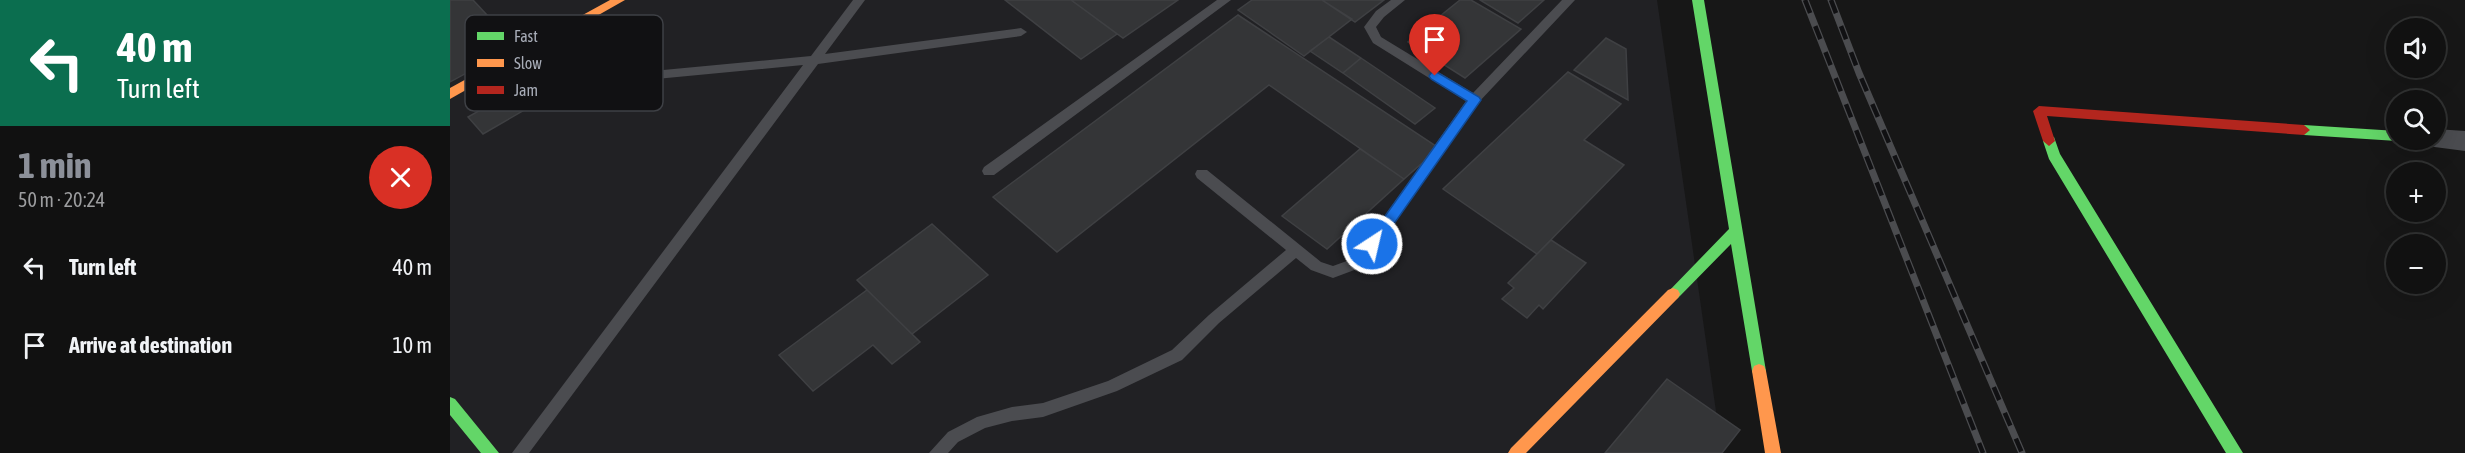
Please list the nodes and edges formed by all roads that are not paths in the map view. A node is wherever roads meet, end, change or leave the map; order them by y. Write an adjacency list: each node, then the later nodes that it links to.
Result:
1 (619, 0): 7 (main road)
2 (858, 0): 9 (lane)
3 (1225, 0): 17 (lane)
4 (1399, 0): 13 (lane)
5 (1569, 0): 13 (lane)
6 (1698, 0): 19 (main road)
7 (592, 15)
8 (1021, 33): 9 (lane)
9 (814, 60): 10 (lane); 23 (lane)
10 (663, 74)
11 (465, 86): 12 (main road)
12 (450, 94)
13 (1474, 100): 20 (lane)
14 (2386, 135): 27 (main road)
15 (2446, 140): 16 (street)
16 (2465, 141)
17 (989, 171)
18 (1202, 174): 20 (lane)
19 (1736, 231): 25 (main road); 26 (main road)
20 (1296, 250): 24 (lane)
21 (450, 404): 22 (main road)
22 (491, 453)
23 (520, 453)
24 (937, 453)
25 (1516, 453)
26 (1773, 453)
27 (2235, 453)

